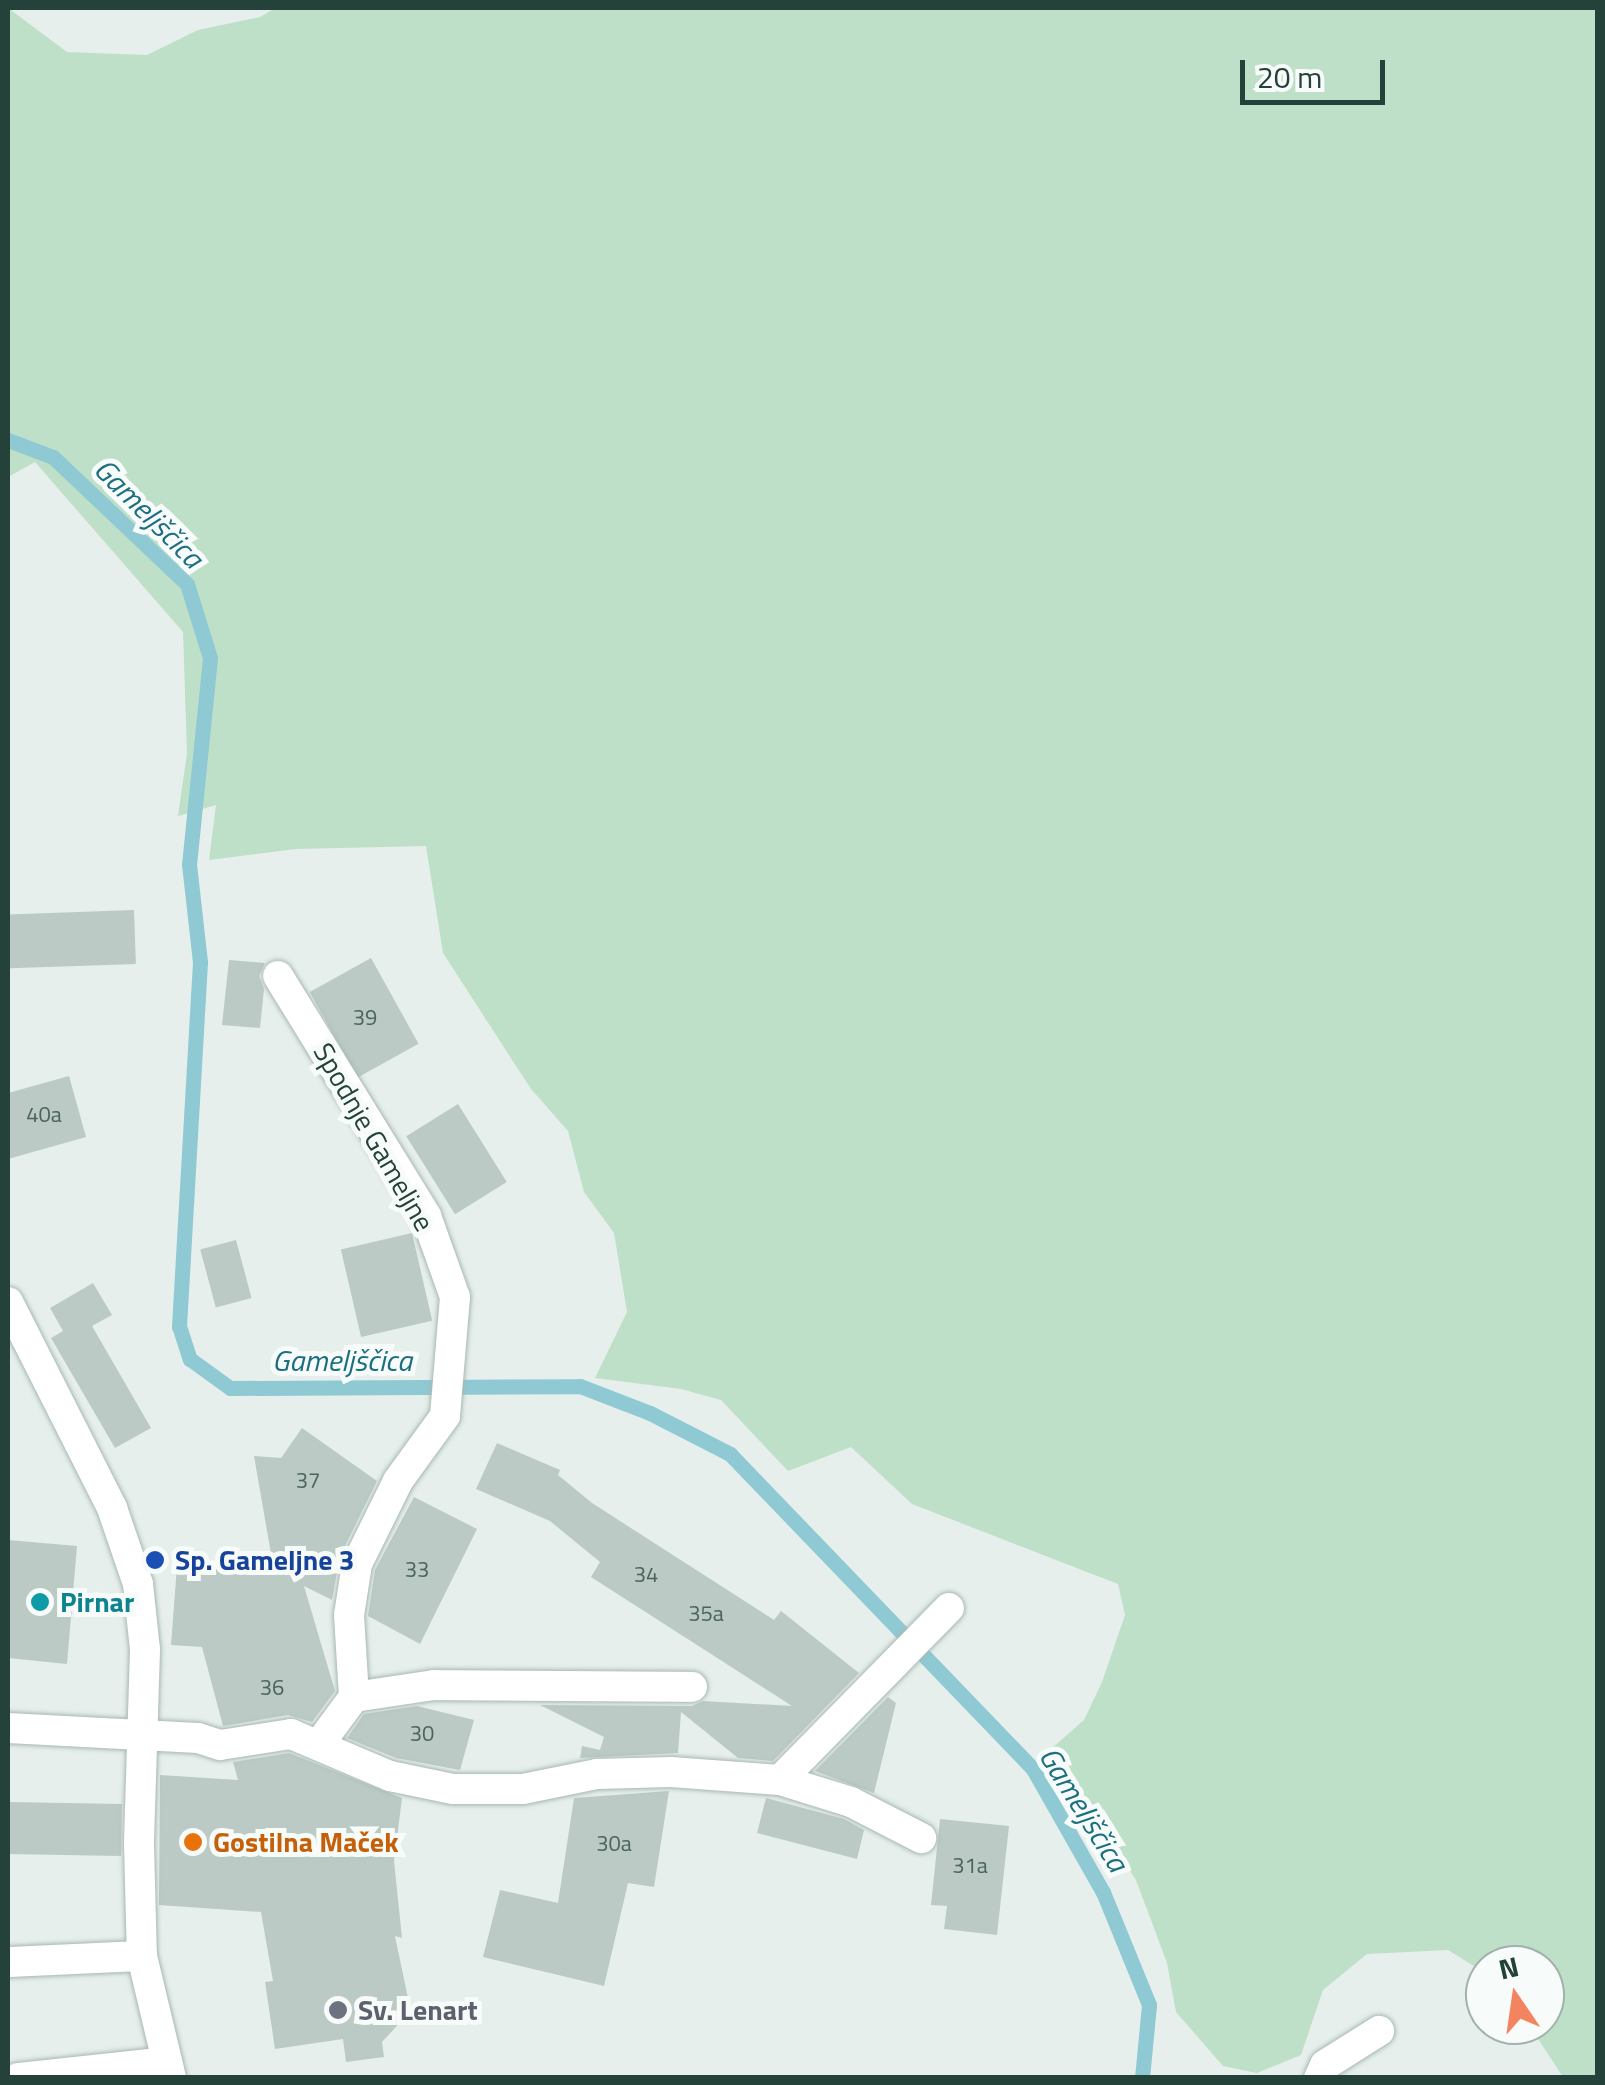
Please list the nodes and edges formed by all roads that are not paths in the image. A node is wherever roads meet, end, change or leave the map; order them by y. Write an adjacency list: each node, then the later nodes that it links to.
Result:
1 (278, 976): 5 (street, Spodnje Gameljne)
2 (8, 1302): 7 (street)
3 (940, 1616): 9 (street)
4 (692, 1687): 5 (street)
5 (354, 1698): 8 (street)
6 (8, 1728): 7 (street)
7 (144, 1738): 8 (street); 11 (street)
8 (320, 1744): 9 (street)
9 (780, 1780): 10 (street)
10 (921, 1838)
11 (142, 1956): 12 (street); 14 (street)
12 (8, 1962)
13 (1378, 2031): 16 (street)
14 (169, 2070): 15 (street)
15 (18, 2078)
16 (1319, 2078)

